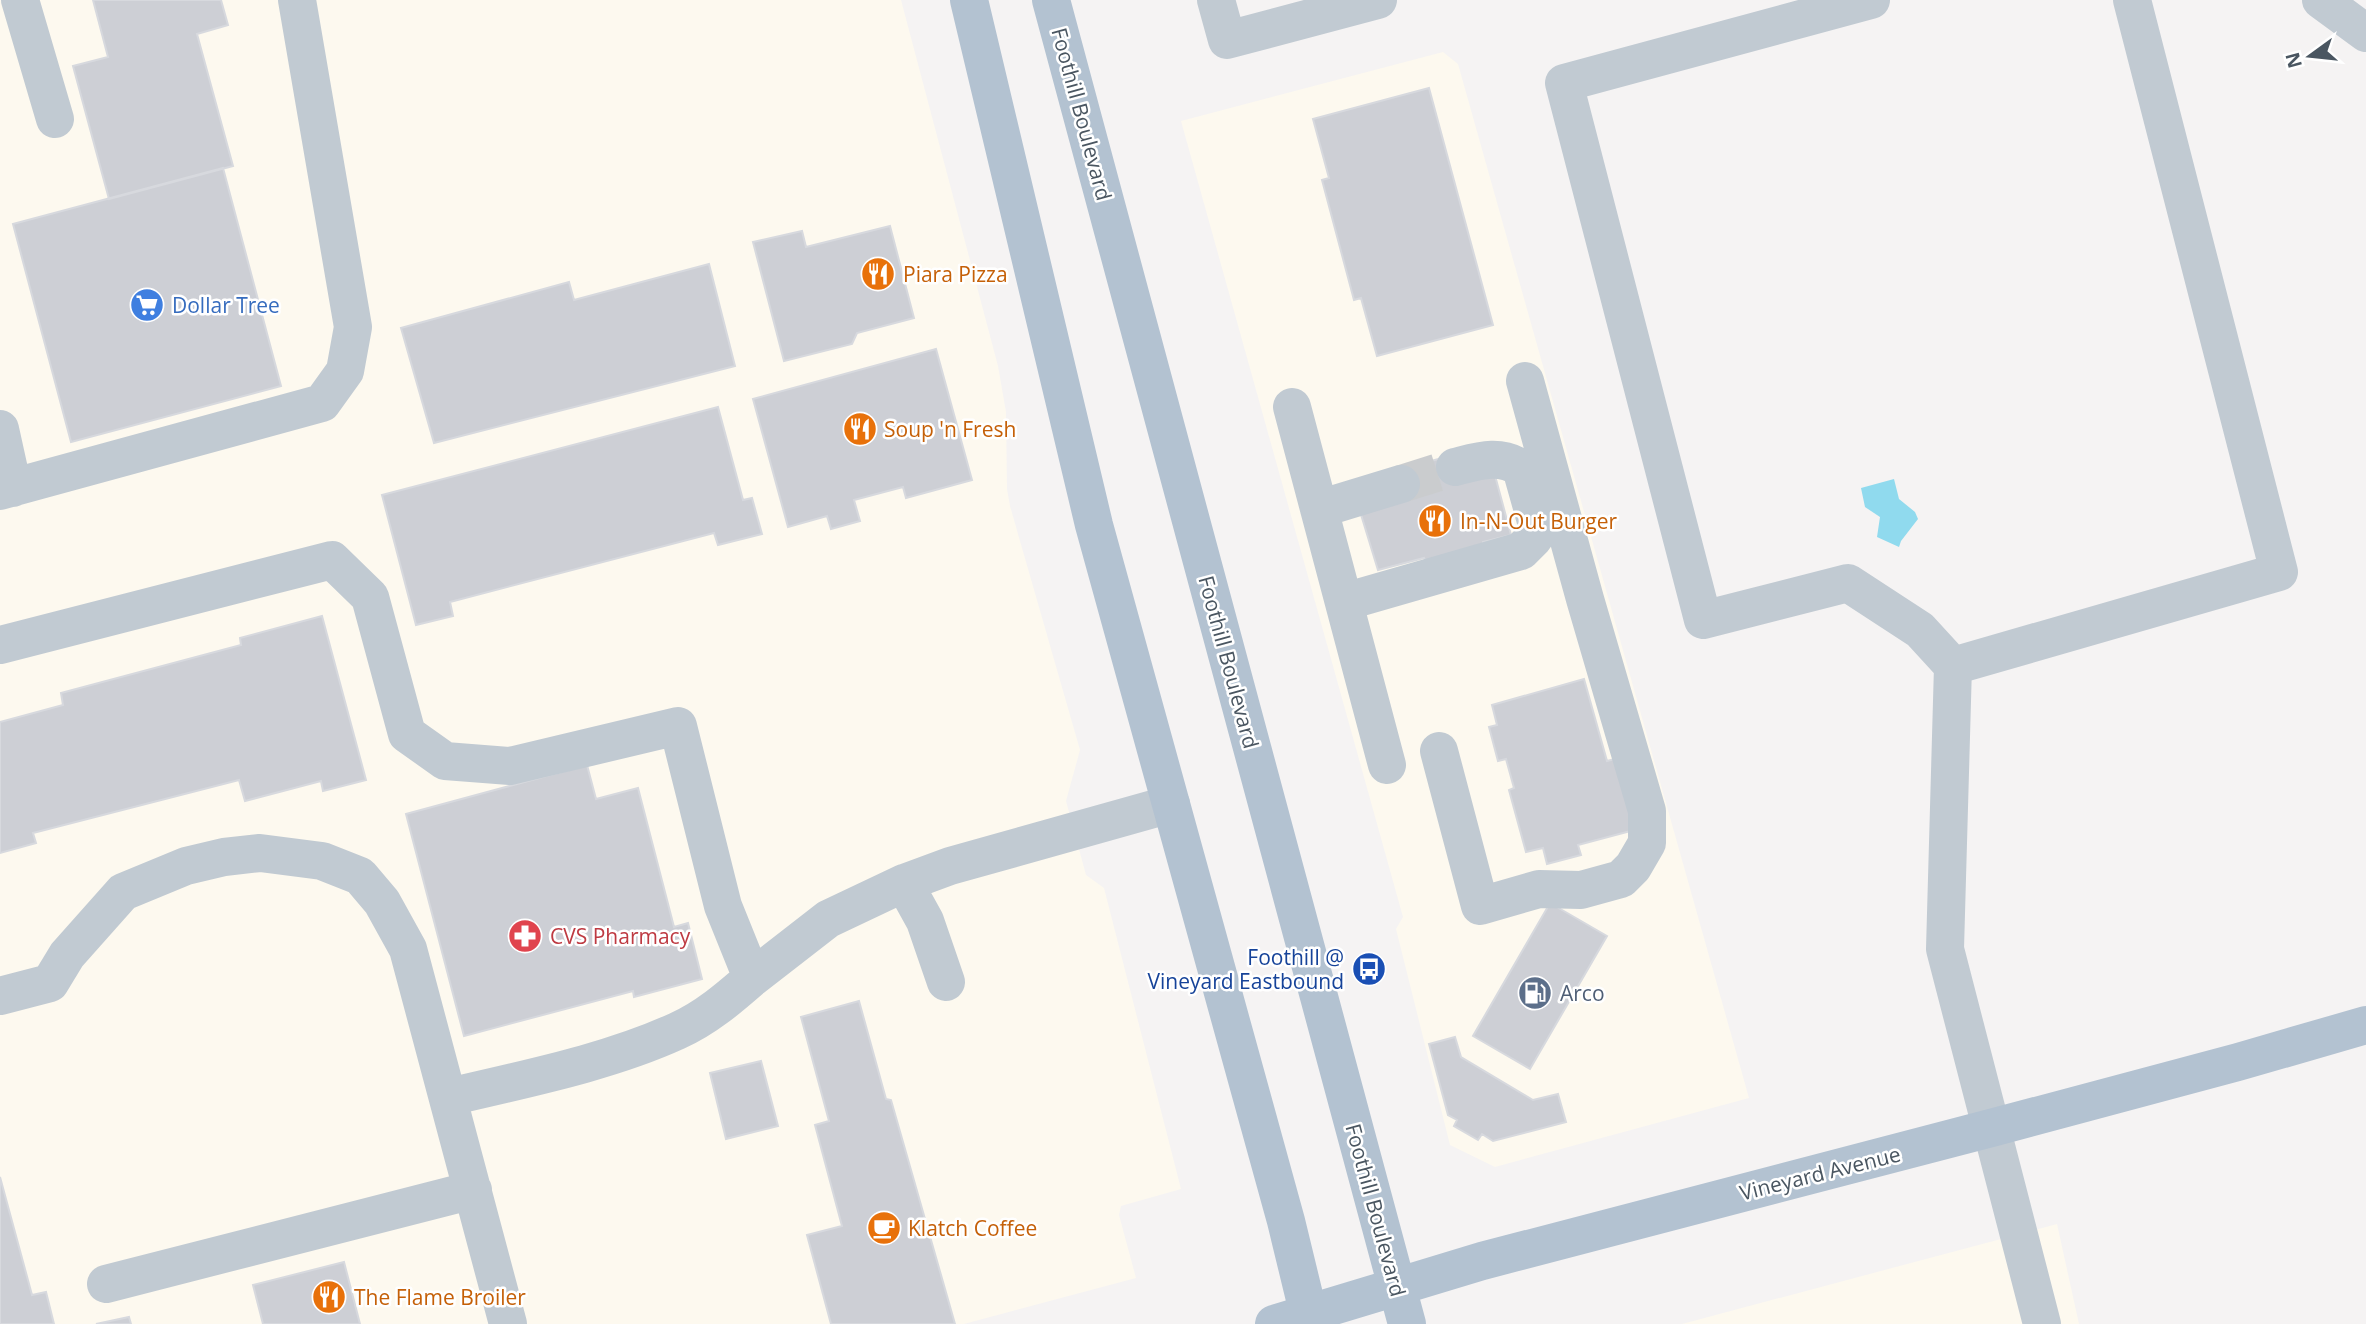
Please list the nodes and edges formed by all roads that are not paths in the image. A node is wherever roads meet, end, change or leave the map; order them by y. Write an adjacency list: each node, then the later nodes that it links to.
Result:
1 (20, 0): 11 (lane)
2 (297, 0): 17 (lane)
3 (969, 0): 24 (main road)
4 (1051, 0): 34 (main road, Foothill Boulevard)
5 (1216, 0): 6 (lane)
6 (1378, 0)
7 (1871, 0): 21 (lane)
8 (2132, 0): 21 (lane)
9 (2321, 0): 10 (lane)
10 (2366, 33)
11 (55, 119)
12 (1525, 381): 22 (lane)
13 (1292, 407): 18 (lane)
14 (0, 429): 17 (lane)
15 (1455, 467): 19 (lane)
16 (1401, 484): 18 (lane)
17 (7, 490)
18 (1319, 509): 19 (lane)
19 (1344, 602): 23 (lane)
20 (0, 645): 26 (lane)
21 (1953, 666): 31 (lane)
22 (1439, 751)
23 (1387, 765)
24 (1171, 804): 25 (lane); 35 (main road)
25 (904, 883): 26 (lane); 27 (lane)
26 (752, 978): 30 (lane)
27 (946, 982)
28 (0, 996): 30 (lane)
29 (2366, 1024): 31 (main road, Vineyard Avenue)
30 (449, 1097): 32 (lane)
31 (1991, 1128): 34 (main road, Vineyard Avenue); 38 (lane)
32 (473, 1190): 33 (lane); 36 (lane)
33 (106, 1284)
34 (1397, 1287): 35 (main road, Vineyard Avenue); 37 (main road, Foothill Boulevard)
35 (1298, 1320)
36 (508, 1324)
37 (1407, 1324)
38 (2042, 1324)

